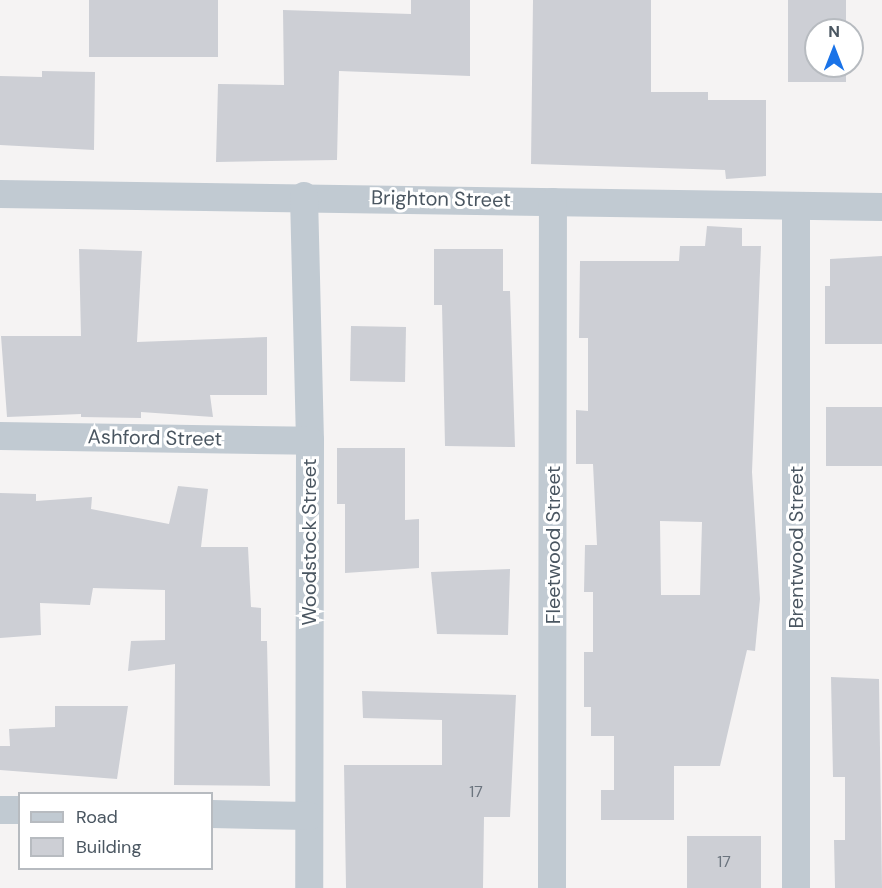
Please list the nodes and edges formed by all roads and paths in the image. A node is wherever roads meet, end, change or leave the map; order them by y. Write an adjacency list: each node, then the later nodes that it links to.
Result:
1 (0, 194): 2 (street, Brighton Street)
2 (304, 196): 3 (street, Brighton Street); 7 (street, Woodstock Street)
3 (553, 202): 4 (street, Brighton Street); 13 (street, Fleetwood Street)
4 (796, 206): 5 (street, Brighton Street); 14 (street, Brentwood Street)
5 (882, 207)
6 (0, 436): 7 (street, Ashford Street)
7 (310, 441): 11 (street, Woodstock Street)
8 (0, 810): 9 (street)
9 (18, 810)
10 (213, 814): 11 (street)
11 (309, 816): 12 (street, Woodstock Street)
12 (309, 888)
13 (552, 888)
14 (796, 888)

